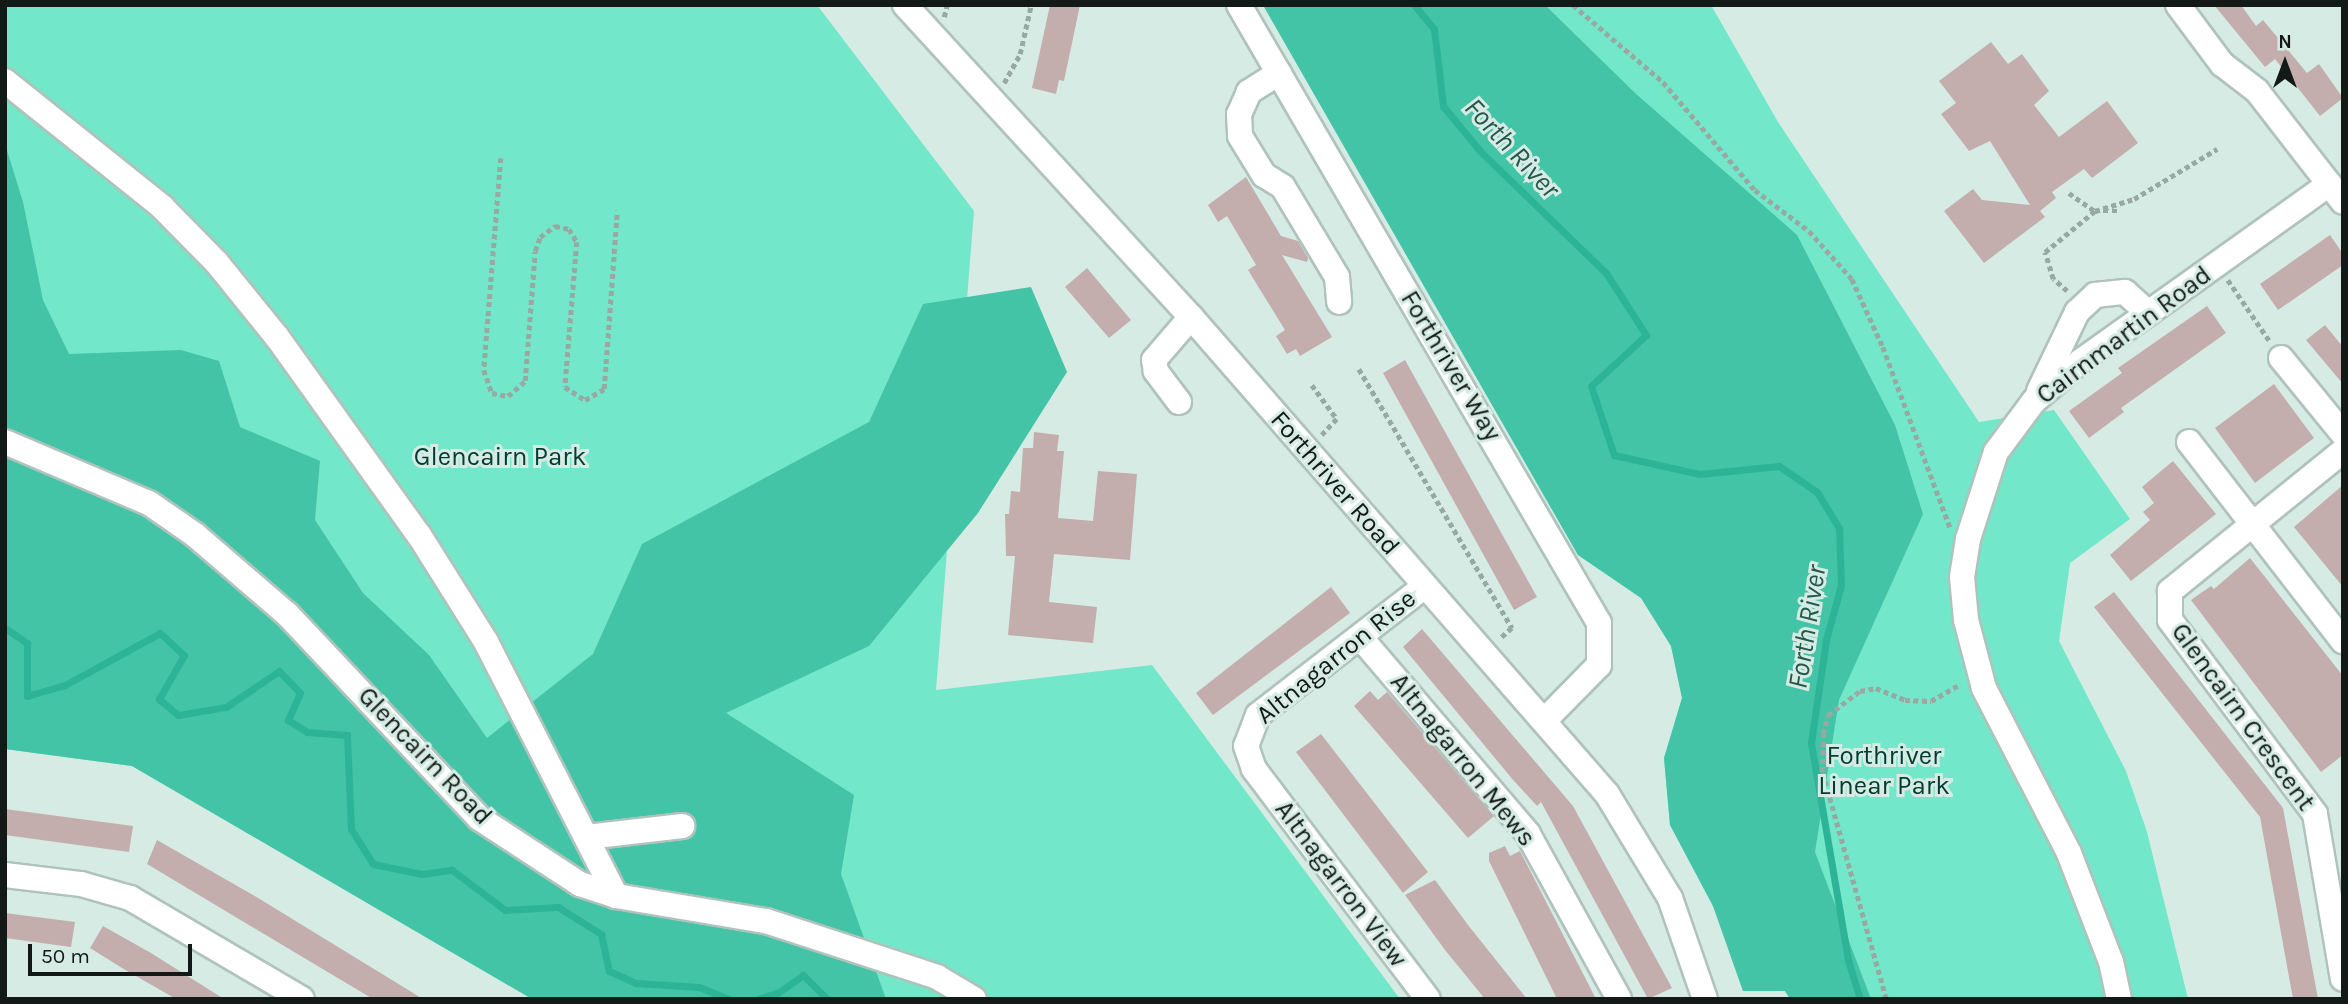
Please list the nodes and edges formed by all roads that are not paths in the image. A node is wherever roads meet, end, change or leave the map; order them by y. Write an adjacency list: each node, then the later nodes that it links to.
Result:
1 (905, 5): 9 (street, Forthriver Road)
2 (1239, 5): 4 (street, Forthriver Way)
3 (2178, 5): 6 (street)
4 (1279, 74): 7 (street); 21 (street, Forthriver Way)
5 (5, 81): 24 (street)
6 (2336, 193): 8 (street, Cairnmartin Road)
7 (1339, 302)
8 (2148, 313): 11 (street, Cairnmartin Road); 11 (street)
9 (1191, 317): 12 (street); 18 (street, Forthriver Road)
10 (2281, 358): 13 (street)
11 (2034, 401): 33 (street, Cairnmartin Road)
12 (1179, 402)
13 (2343, 434)
14 (5, 442): 26 (street, Glencairn Road)
15 (2189, 442): 17 (street)
16 (2343, 451): 17 (street, Glencairn Crescent)
17 (2252, 525): 20 (street); 27 (street, Glencairn Crescent)
18 (1424, 586): 19 (street, Altnagarron Rise); 21 (street, Forthriver Road)
19 (1360, 637): 22 (street, Altnagarron Rise); 31 (street, Altnagarron Mews)
20 (2343, 641)
21 (1544, 721): 32 (street, Forthriver Road)
22 (1254, 769): 30 (street, Altnagarron View)
23 (682, 827): 24 (street)
24 (587, 837): 26 (street)
25 (5, 875): 28 (street)
26 (617, 896): 29 (street, Glencairn Road)
27 (2343, 979)
28 (302, 999)
29 (974, 999)
30 (1428, 999)
31 (1619, 999)
32 (1705, 999)
33 (2119, 999)

